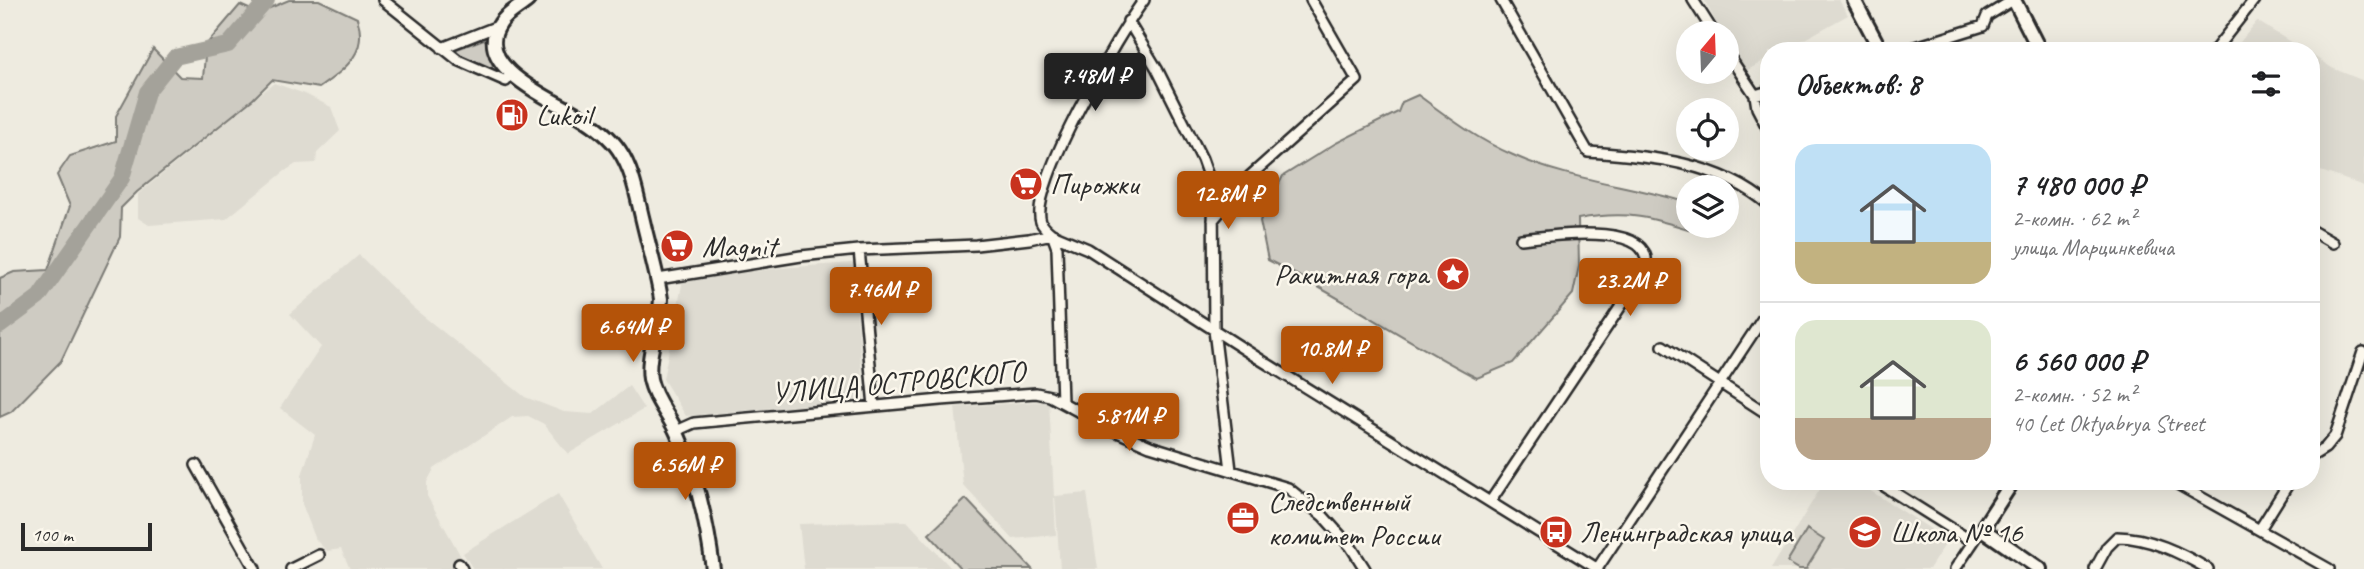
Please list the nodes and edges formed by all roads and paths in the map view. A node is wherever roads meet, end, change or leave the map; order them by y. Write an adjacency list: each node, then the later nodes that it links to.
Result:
1 (383, 0): 17 (street)
2 (528, 0): 12 (main road)
3 (1144, 0): 10 (street)
4 (1311, 0): 24 (street)
5 (1501, 0): 23 (street)
6 (1693, 0): 11 (street)
7 (1854, 0): 13 (main road)
8 (2013, 0): 14 (street); 15 (main road)
9 (2254, 0): 16 (street)
10 (1128, 21): 24 (street); 25 (street)
11 (1706, 21)
12 (498, 26): 17 (street); 19 (main road)
13 (1876, 42)
14 (1932, 42)
15 (2035, 42)
16 (2221, 42)
17 (442, 48): 19 (street)
18 (1740, 73): 21 (street)
19 (511, 74): 30 (main road)
20 (1760, 93): 21 (street)
21 (1755, 95): 22 (street)
22 (1760, 114)
23 (1760, 199)
24 (1213, 220): 32 (street)
25 (1052, 234): 29 (street); 32 (street); 36 (street)
26 (2320, 236): 28 (street)
27 (1521, 239): 47 (street)
28 (2333, 243)
29 (859, 250): 30 (street); 37 (street)
30 (658, 279): 39 (main road)
31 (1760, 322): 35 (street)
32 (1214, 330): 42 (street); 47 (street)
33 (1663, 346): 35 (street)
34 (2364, 352): 40 (street)
35 (1719, 384): 38 (street); 56 (street)
36 (1062, 402): 37 (street, УЛИЦА ОСТРОВСКОГО); 42 (street, УЛИЦА ОСТРОВСКОГО)
37 (874, 406): 39 (street, УЛИЦА ОСТРОВСКОГО)
38 (1760, 409)
39 (676, 431): 54 (main road)
40 (2320, 451)
41 (196, 465): 52 (street)
42 (1231, 470): 55 (street, УЛИЦА ОСТРОВСКОГО)
43 (1890, 490): 50 (street)
44 (2008, 490): 48 (main road)
45 (2188, 490): 49 (street)
46 (2284, 490): 49 (street)
47 (1490, 502): 56 (street)
48 (1982, 529): 50 (street); 58 (main road)
49 (2260, 529): 61 (street)
50 (1973, 542): 57 (street)
51 (319, 555): 53 (street)
52 (255, 569)
53 (291, 569)
54 (713, 569)
55 (1365, 569)
56 (1597, 569)
57 (1955, 569)
58 (2040, 569)
59 (2095, 569): 60 (street)
60 (2208, 569)
61 (2329, 569)

